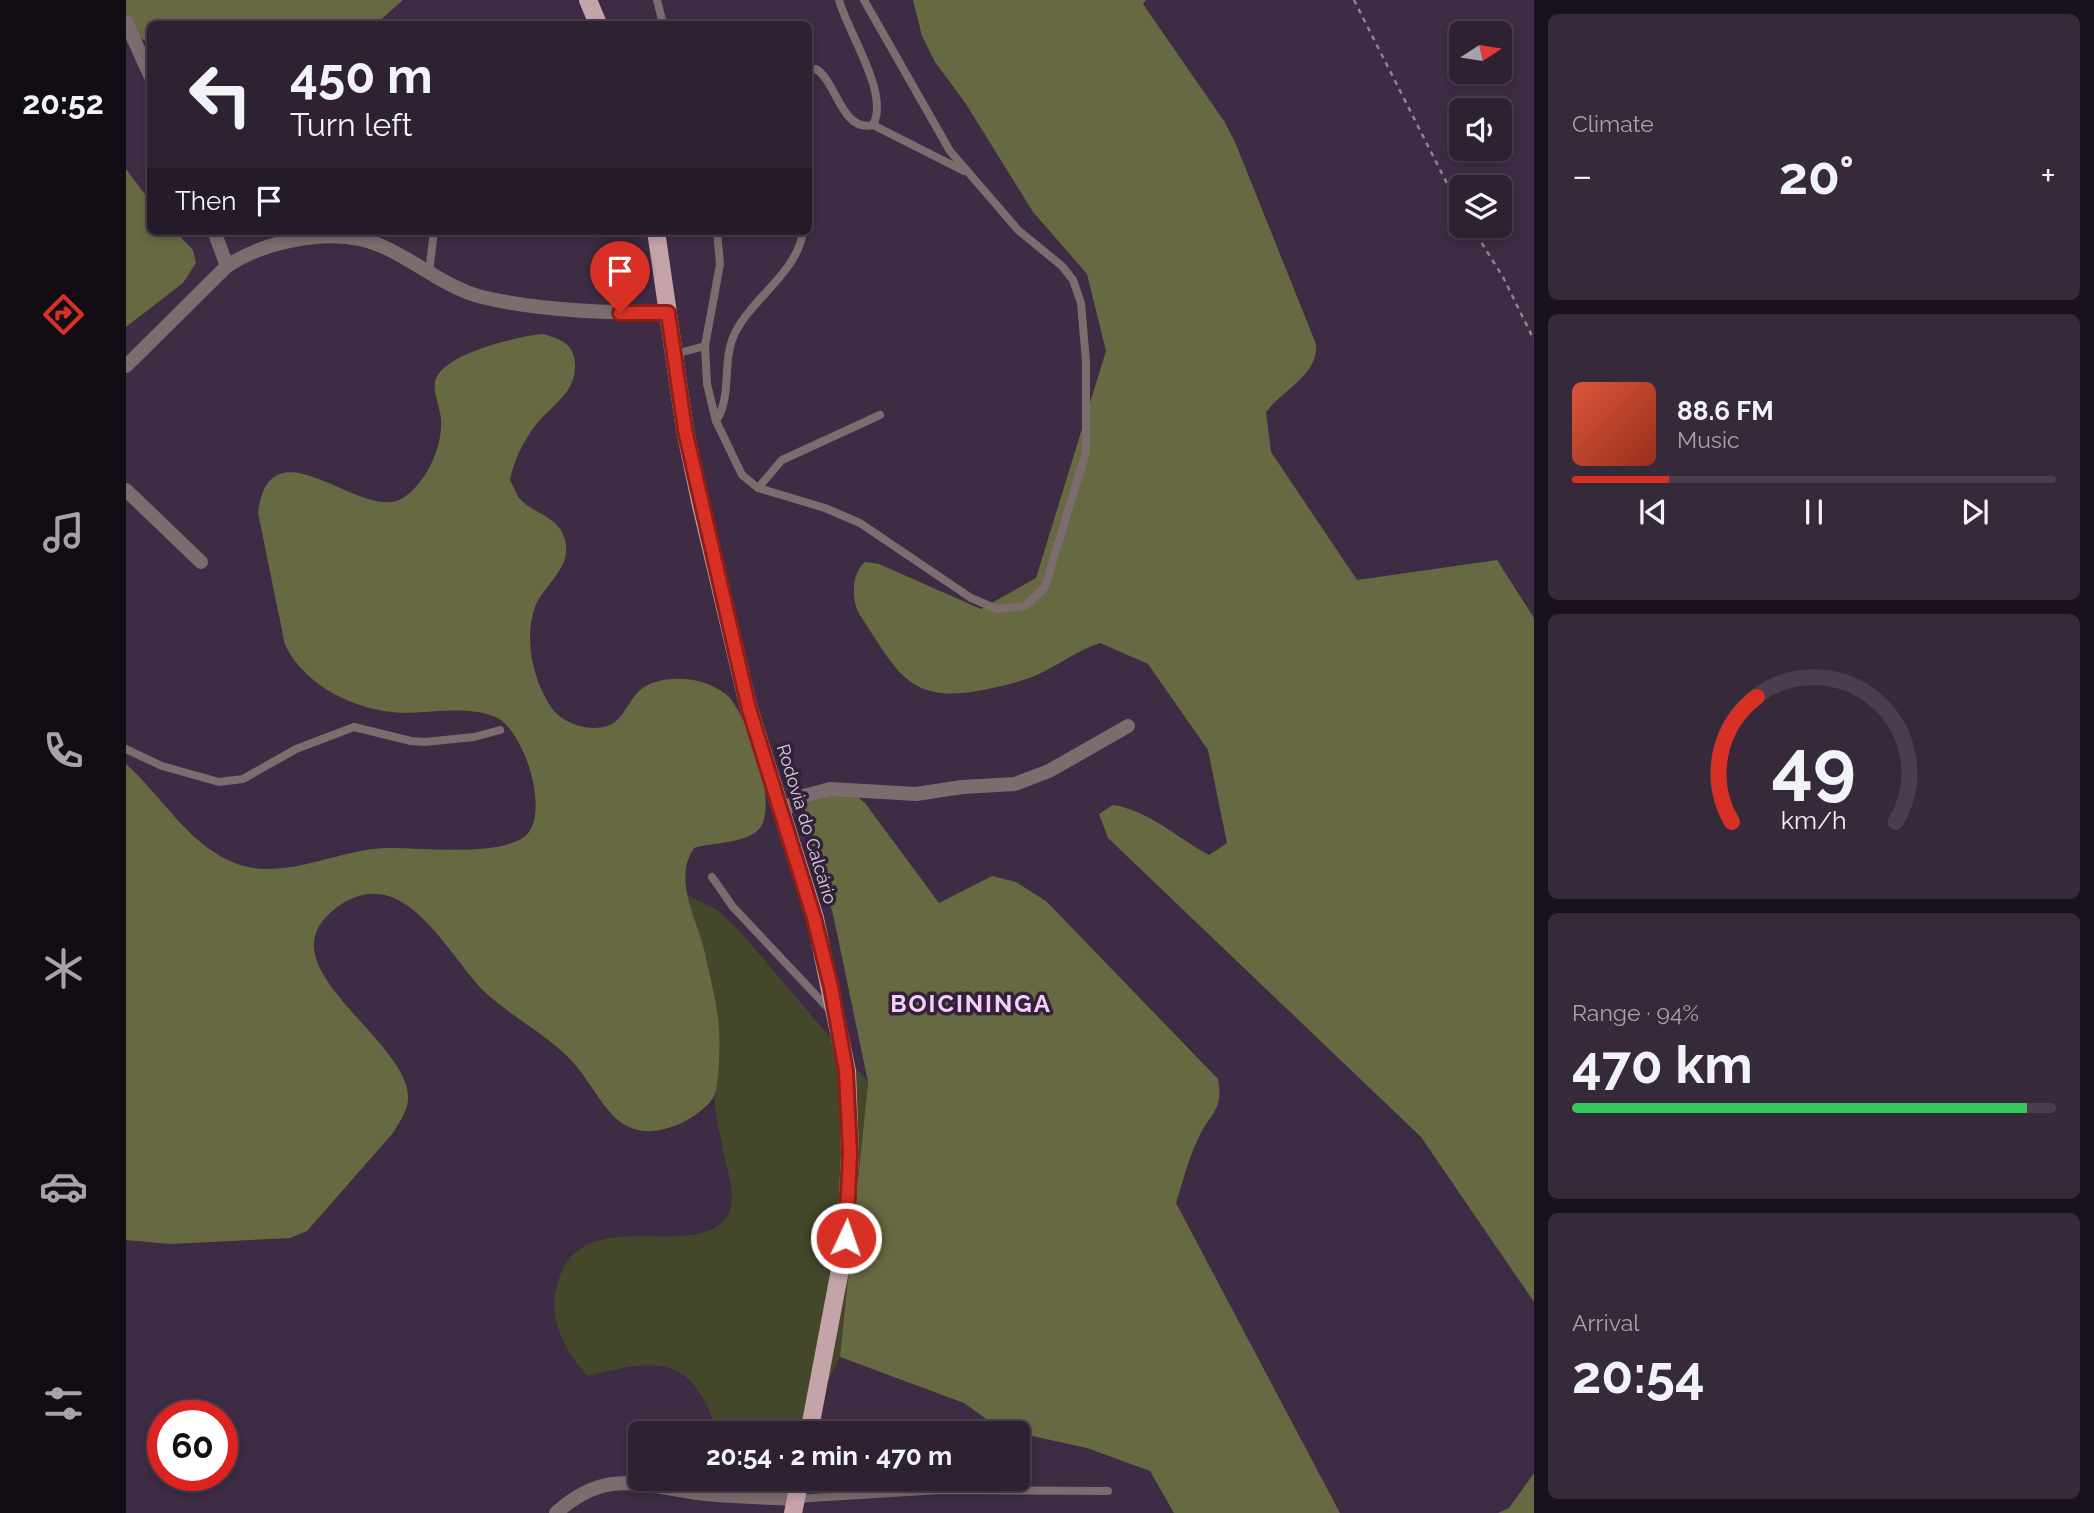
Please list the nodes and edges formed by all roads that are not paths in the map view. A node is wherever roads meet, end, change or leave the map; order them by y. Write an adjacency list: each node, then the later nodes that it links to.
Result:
1 (588, 0): 5 (main road)
2 (657, 0): 6 (lane)
3 (839, 0): 10 (lane)
4 (864, 0): 11 (lane)
5 (597, 21)
6 (662, 21)
7 (126, 22): 8 (street)
8 (147, 68)
9 (812, 70): 10 (lane)
10 (873, 125): 11 (lane)
11 (968, 173): 25 (lane)
12 (216, 235): 17 (street)
13 (434, 235): 18 (lane)
14 (657, 235): 19 (main road, Rodovia do Calcário)
15 (717, 235): 20 (lane)
16 (802, 235): 24 (lane)
17 (227, 265): 18 (street); 22 (street)
18 (429, 272): 19 (street)
19 (668, 313): 21 (main road, Rodovia do Calcário)
20 (705, 346): 21 (lane); 24 (lane)
21 (672, 355): 31 (main road, Rodovia do Calcário)
22 (126, 366)
23 (880, 415): 25 (lane)
24 (716, 421): 25 (lane)
25 (758, 488)
26 (126, 490): 27 (street)
27 (201, 562)
28 (1128, 726): 31 (street)
29 (500, 730): 30 (lane)
30 (126, 749)
31 (781, 812): 33 (main road, Rodovia do Calcário)
32 (712, 877): 33 (lane)
33 (836, 1017): 34 (main road, Rodovia do Calcário)
34 (811, 1421)
35 (1108, 1491): 36 (lane)
36 (794, 1506): 37 (street)
37 (556, 1513)

